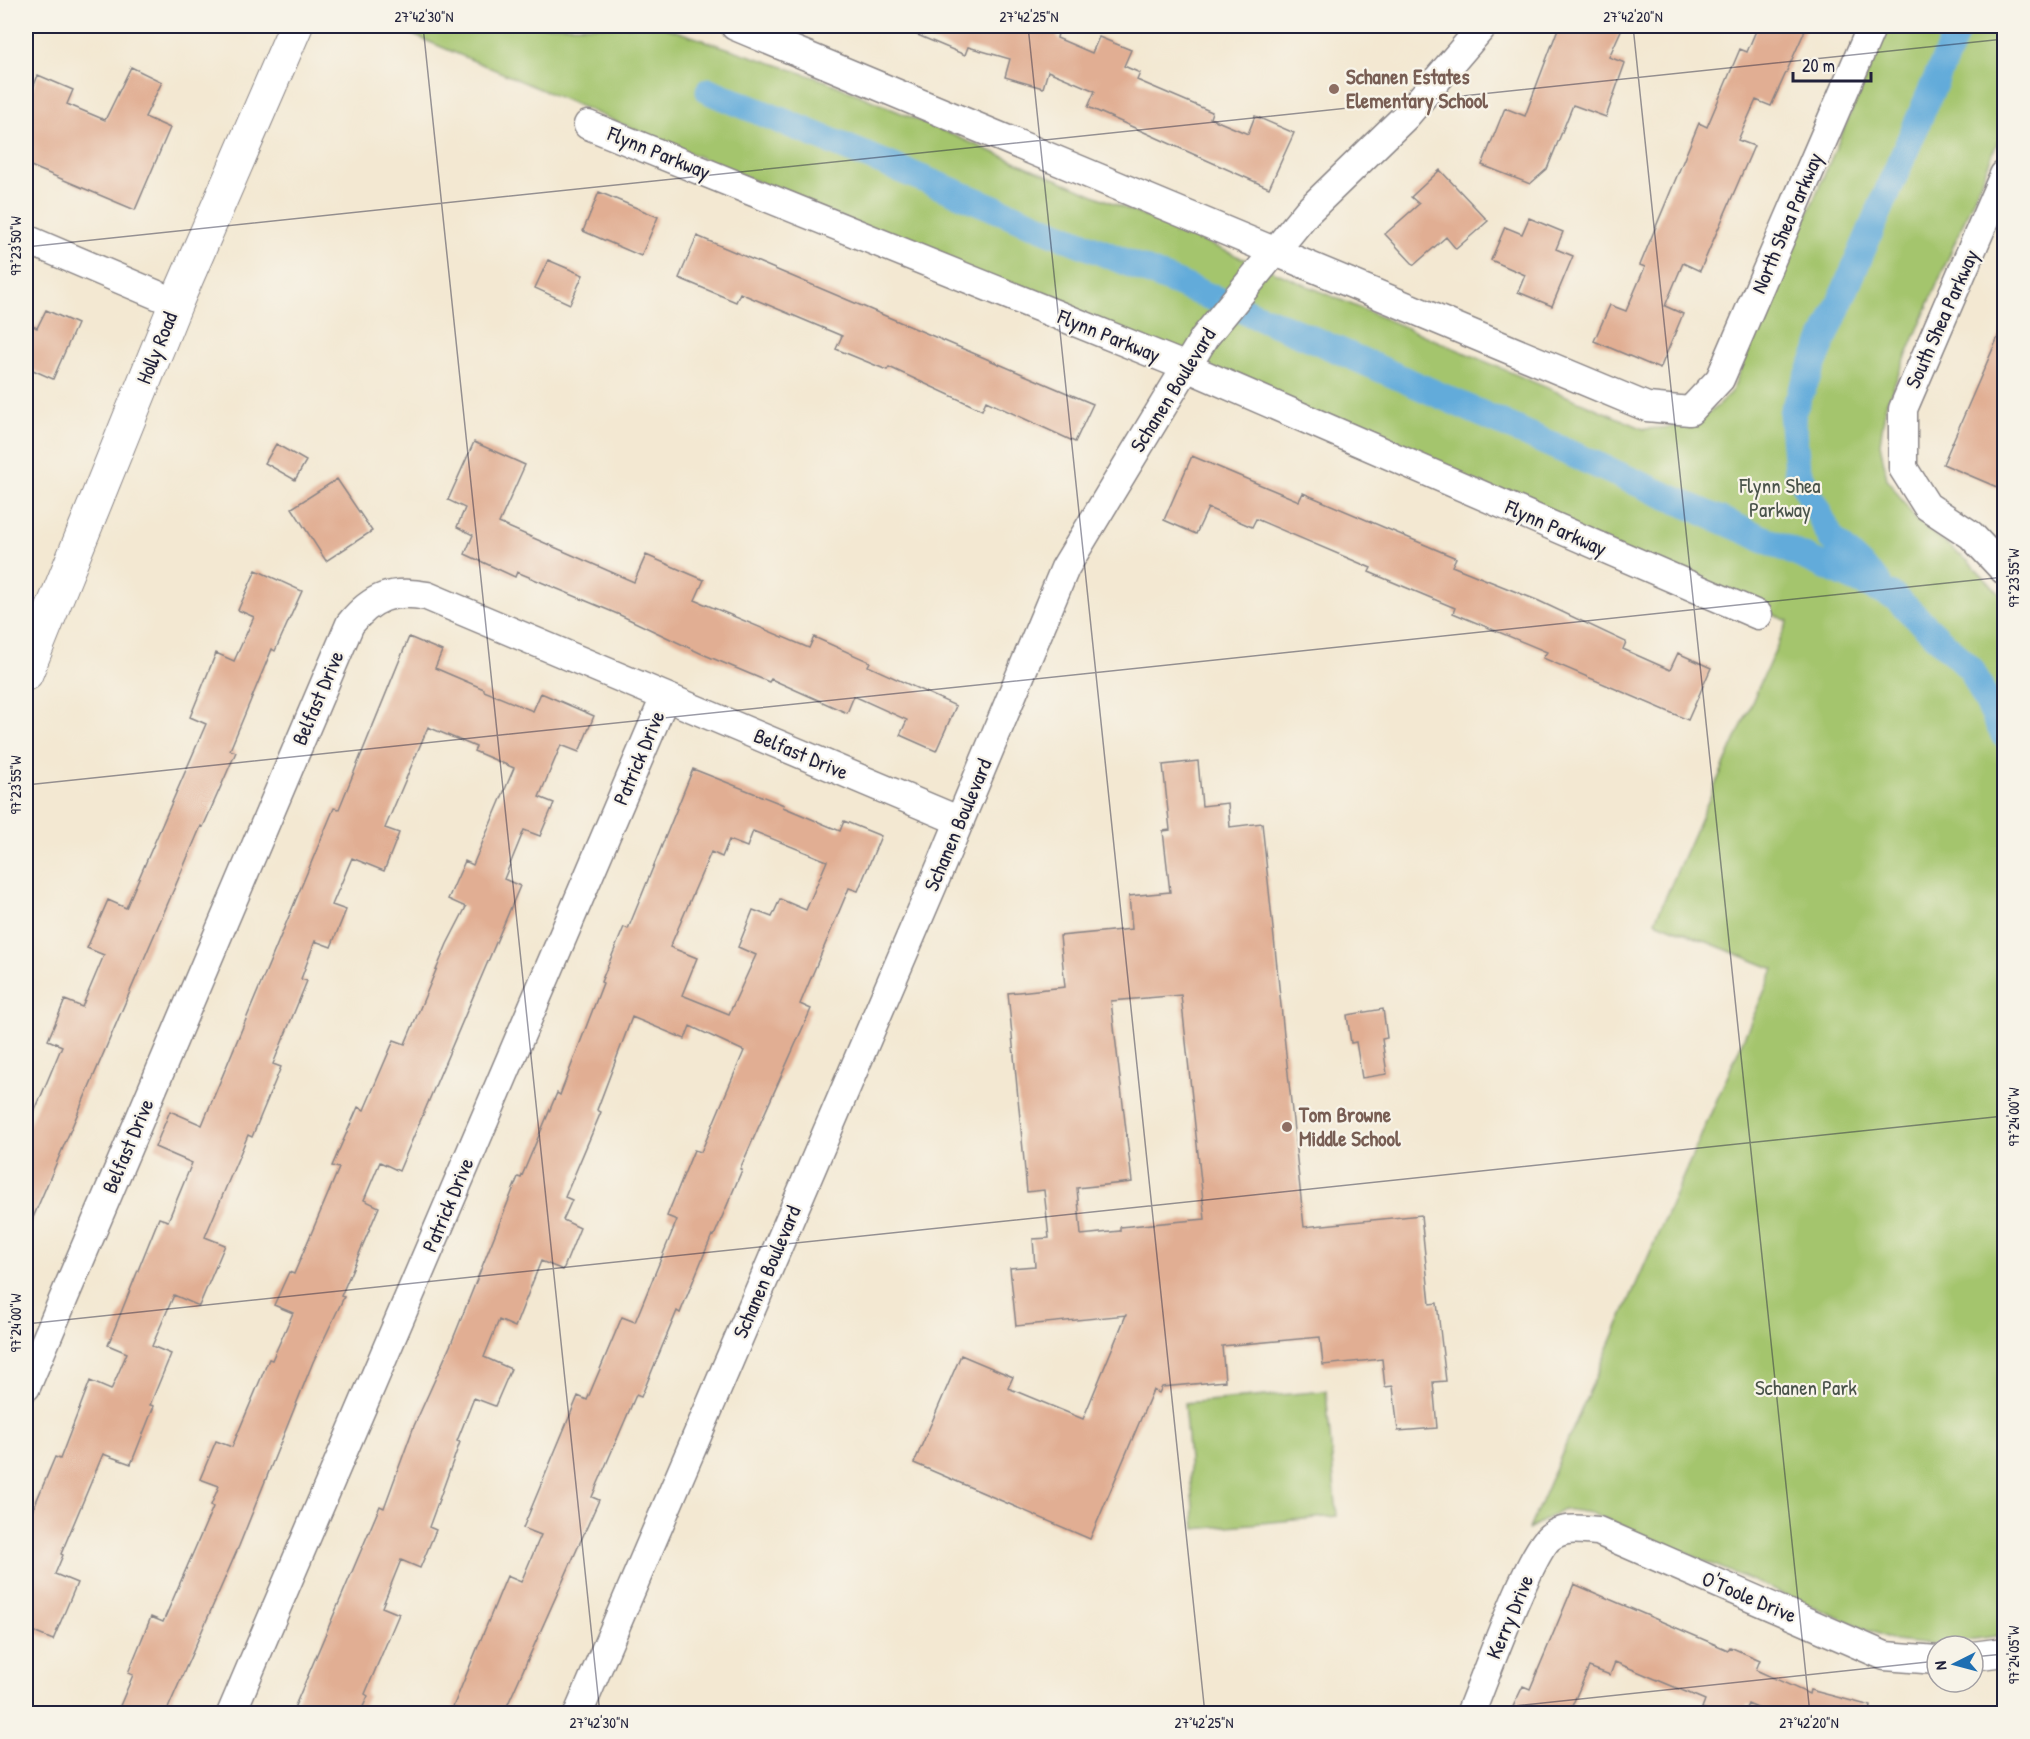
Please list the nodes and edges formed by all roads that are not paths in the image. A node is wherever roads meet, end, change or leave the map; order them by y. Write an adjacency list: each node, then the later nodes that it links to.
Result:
1 (296, 26): 9 (main road, Holly Road)
2 (735, 26): 8 (street)
3 (1483, 26): 8 (street, Schanen Boulevard)
4 (1872, 26): 8 (street, North Shea Parkway)
5 (588, 125): 10 (street, Flynn Parkway)
6 (2004, 175): 11 (street, South Shea Parkway)
7 (26, 239): 9 (street)
8 (1274, 253): 10 (street, Schanen Boulevard)
9 (176, 303): 13 (main road, Holly Road)
10 (1184, 366): 12 (street, Flynn Parkway); 15 (street, Schanen Boulevard)
11 (2004, 570)
12 (1758, 615)
13 (26, 674)
14 (665, 697): 15 (street, Belfast Drive); 16 (street, Belfast Drive); 21 (street, Patrick Drive)
15 (960, 821): 22 (street, Schanen Boulevard)
16 (26, 1387)
17 (1563, 1530): 20 (street, O'Toole Drive); 23 (street, Kerry Drive)
18 (2004, 1652): 19 (street)
19 (1985, 1654)
20 (1925, 1659)
21 (231, 1713)
22 (578, 1713)
23 (1470, 1713)

